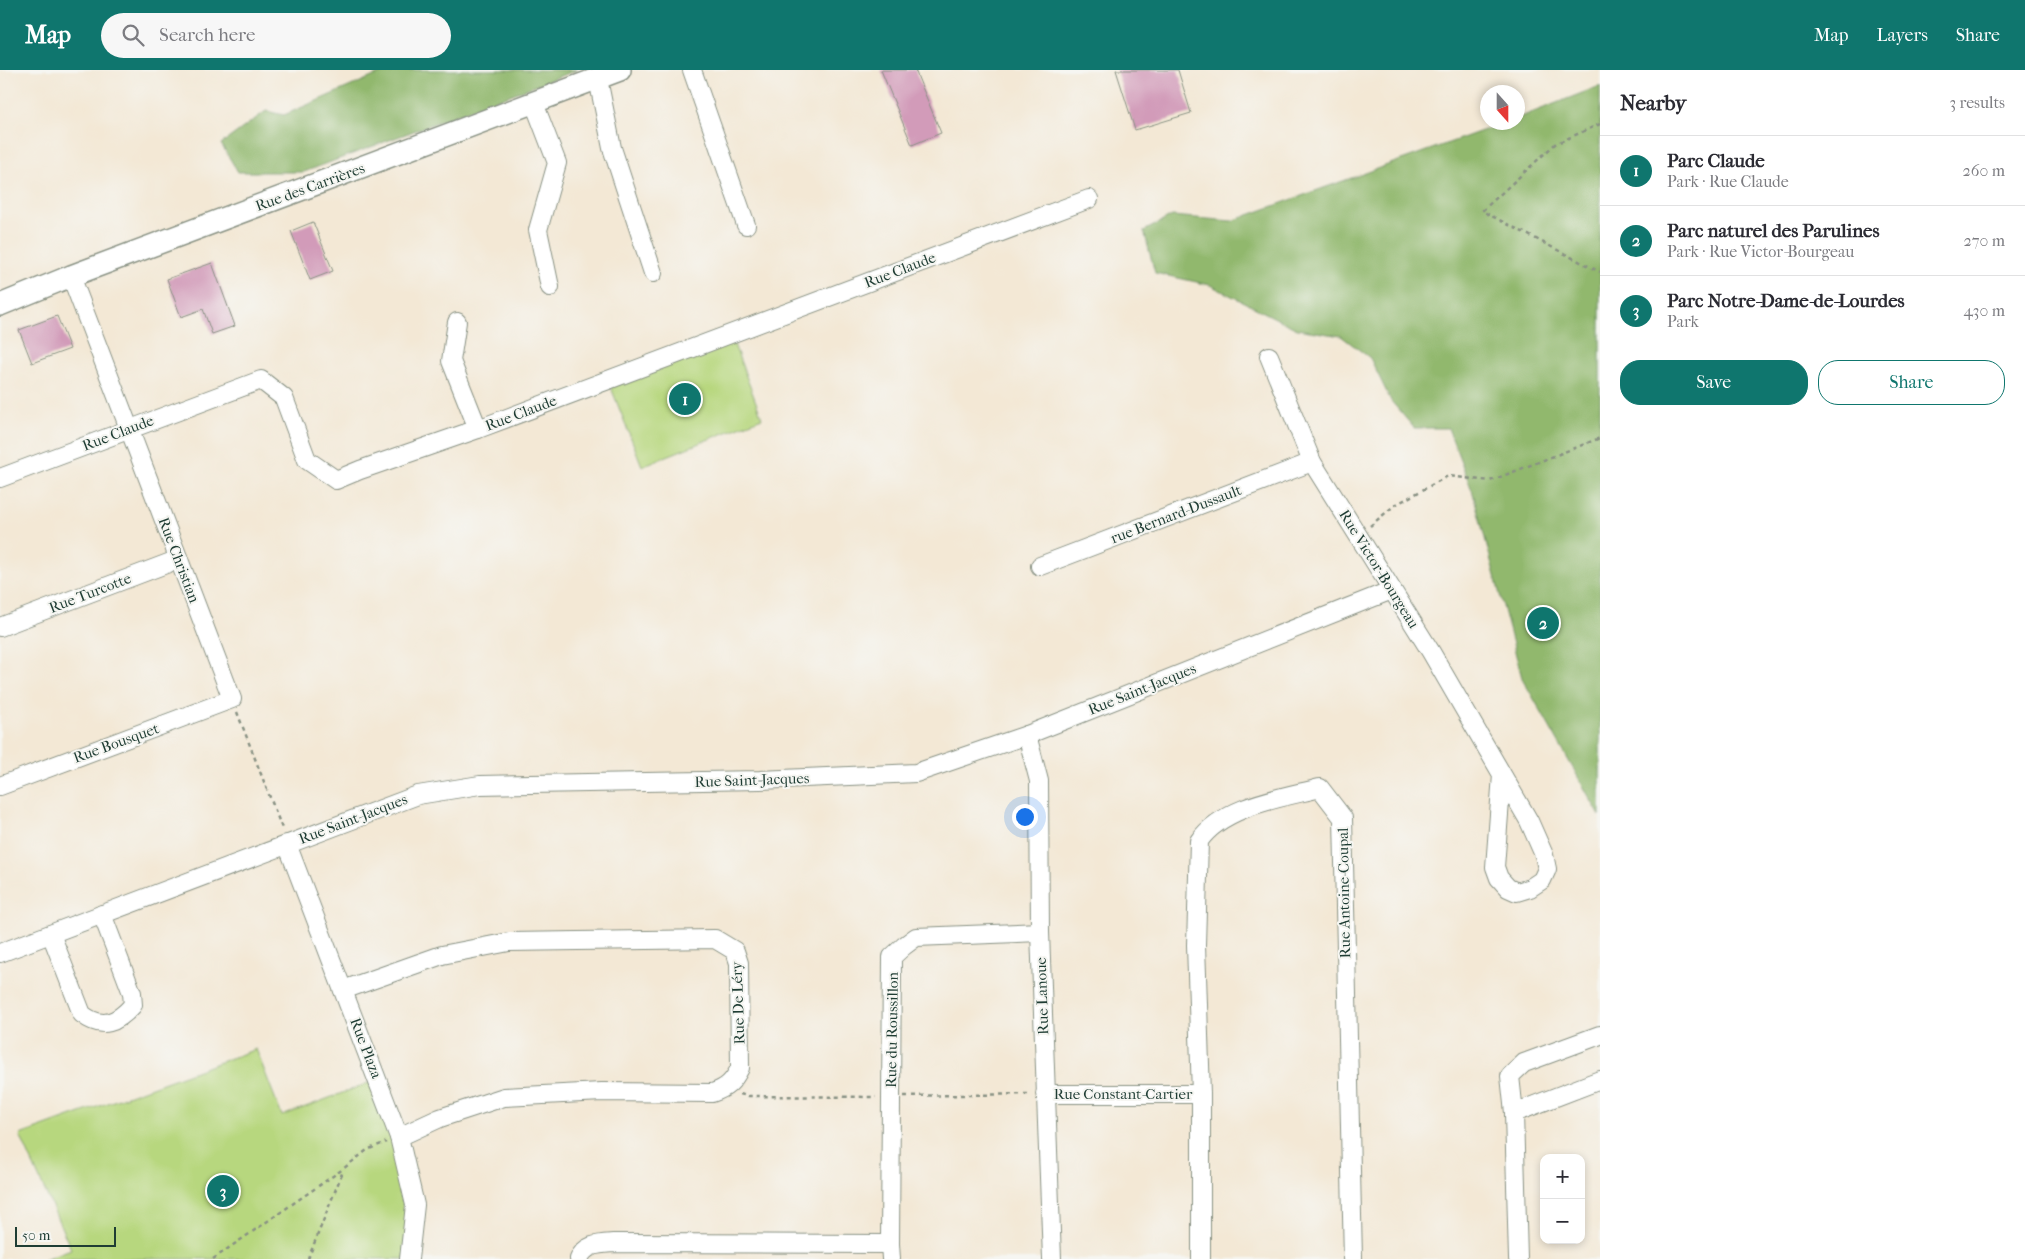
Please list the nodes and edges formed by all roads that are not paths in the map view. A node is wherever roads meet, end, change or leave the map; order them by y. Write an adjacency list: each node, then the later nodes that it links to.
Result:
1 (620, 70): 3 (main road, Rue des Carrières)
2 (692, 70): 6 (street)
3 (598, 79): 4 (main road, Rue des Carrières); 7 (street)
4 (534, 103): 8 (main road, Rue des Carrières); 9 (street)
5 (1089, 199): 14 (street, Rue Claude)
6 (746, 225)
7 (653, 274)
8 (71, 276): 10 (main road, Rue des Carrières); 13 (street, Rue Christian)
9 (550, 287)
10 (0, 304)
11 (457, 322): 14 (street)
12 (1269, 356): 15 (street, Rue Victor-Bourgeau)
13 (129, 428): 14 (street, Rue Claude); 16 (street, Rue Claude); 17 (street, Rue Christian)
14 (478, 429)
15 (1312, 462): 18 (street, rue Bernard-Dussault); 19 (street, Rue Victor-Bourgeau)
16 (0, 478)
17 (179, 559): 20 (street, Rue Turcotte); 21 (street, Rue Christian)
18 (1040, 566)
19 (1392, 590): 22 (street, Rue Saint-Jacques); 23 (street, Rue Victor-Bourgeau)
20 (0, 627)
21 (232, 699): 24 (street, Rue Bousquet)
22 (1027, 735): 25 (street, Rue Saint-Jacques); 27 (street, Rue Lanoue)
23 (1502, 776): 23 (street, Rue Victor-Bourgeau)
24 (0, 786)
25 (288, 844): 26 (street, Rue Saint-Jacques); 30 (street, Rue Plaza)
26 (102, 914): 28 (street, Rue Saint-Jacques); 28 (street)
27 (1040, 932): 33 (street, Rue Lanoue); 37 (street, Rue du Roussillon)
28 (51, 934): 29 (street, Rue Saint-Jacques)
29 (0, 953)
30 (343, 990): 36 (street, Rue Plaza); 36 (street, Rue De Léry)
31 (1600, 1035): 35 (street)
32 (1600, 1080): 35 (street)
33 (1045, 1094): 34 (street, Rue Constant-Cartier); 40 (street, Rue Lanoue)
34 (1201, 1094): 41 (street, Rue Antoine-Coupal); 42 (street, Rue Antoine-Coupal)
35 (1514, 1113): 43 (street)
36 (399, 1137): 38 (street, Rue Plaza)
37 (890, 1251): 39 (street)
38 (409, 1259)
39 (580, 1259)
40 (1052, 1259)
41 (1201, 1259)
42 (1353, 1259)
43 (1518, 1259)

